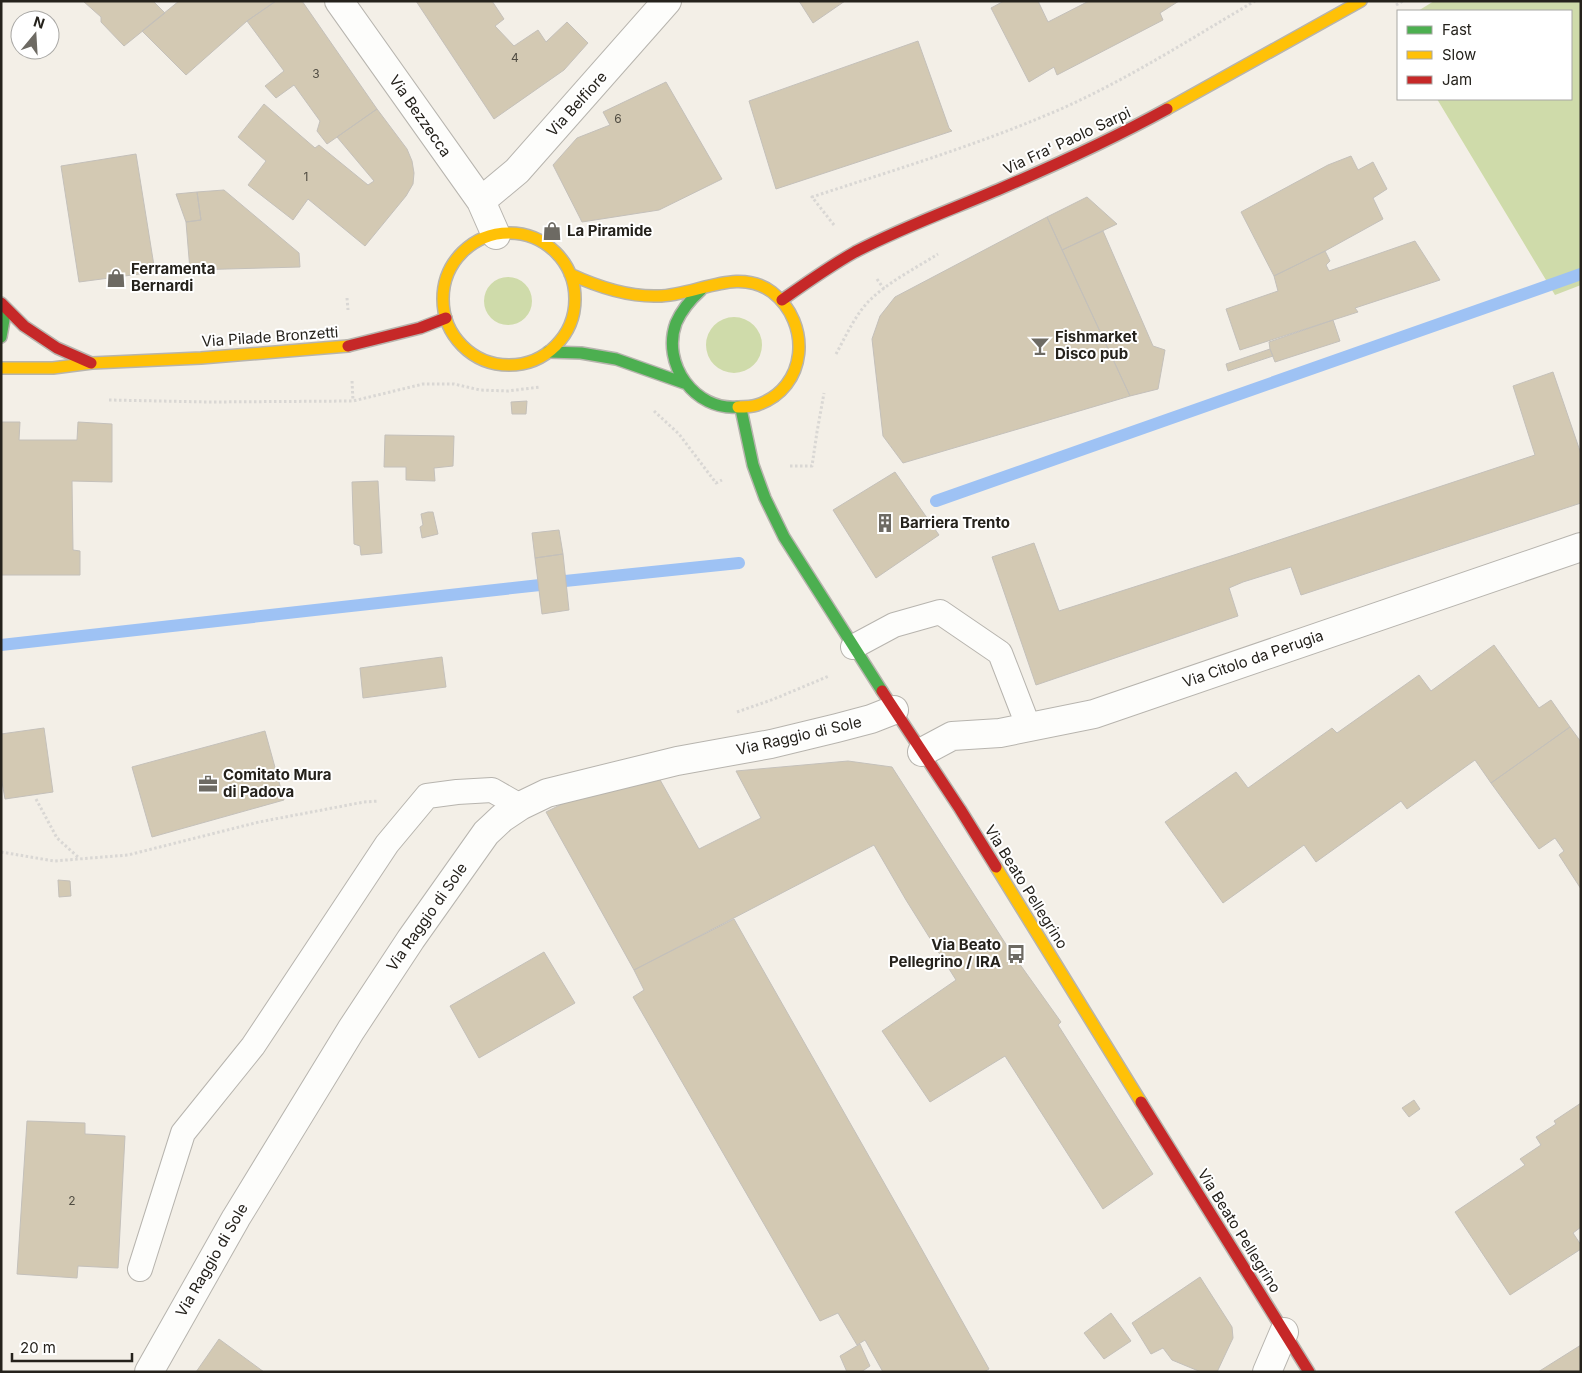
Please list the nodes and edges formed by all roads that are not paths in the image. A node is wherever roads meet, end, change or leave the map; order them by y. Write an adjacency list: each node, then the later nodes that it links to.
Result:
1 (339, 1): 4 (street, Via Bezzecca)
2 (667, 1): 4 (street, Via Belfiore)
3 (1361, 1): 8 (main road, Via Fra' Paolo Sarpi)
4 (481, 201): 5 (street, Via Bezzecca)
5 (496, 234): 6 (main road); 11 (main road)
6 (570, 274): 7 (main road); 13 (main road)
7 (702, 290): 8 (main road); 16 (main road)
8 (782, 300): 17 (main road)
9 (1, 303): 14 (main road, Via Pilade Bronzetti)
10 (1, 310): 12 (main road)
11 (446, 318): 13 (main road); 14 (main road, Via Pilade Bronzetti)
12 (1, 337)
13 (548, 352): 16 (main road)
14 (92, 363): 15 (main road, Via Pilade Bronzetti)
15 (1, 368)
16 (684, 383): 17 (main road)
17 (741, 408): 19 (main road, Via Beato Pellegrino)
18 (1581, 546): 21 (street, Via Citolo da Perugia)
19 (853, 647): 20 (main road, Via Beato Pellegrino); 21 (lane)
20 (894, 710): 22 (main road, Via Beato Pellegrino); 23 (street, Via Raggio di Sole)
21 (1029, 728): 22 (street, Via Citolo da Perugia)
22 (922, 752): 25 (main road, Via Beato Pellegrino)
23 (520, 806): 24 (lane); 26 (street, Via Raggio di Sole)
24 (140, 1269)
25 (1284, 1332): 27 (street); 28 (main road, Via Beato Pellegrino)
26 (149, 1372)
27 (1267, 1372)
28 (1309, 1372)

